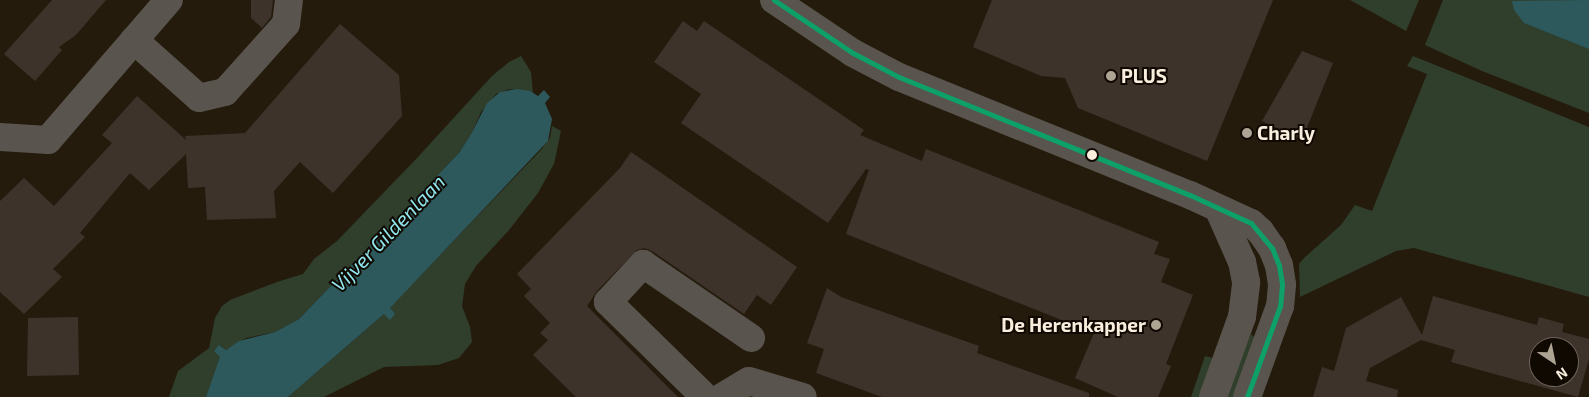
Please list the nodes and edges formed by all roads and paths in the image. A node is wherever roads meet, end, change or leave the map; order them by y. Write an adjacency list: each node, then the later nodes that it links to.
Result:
1 (169, 0): 4 (street)
2 (288, 0): 4 (street)
3 (774, 0): 6 (street)
4 (134, 40): 5 (street)
5 (0, 137)
6 (1219, 210): 11 (street); 12 (street)
7 (751, 338): 8 (street)
8 (705, 397)
9 (722, 397): 10 (street)
10 (803, 397)
11 (1213, 397)
12 (1247, 397)

